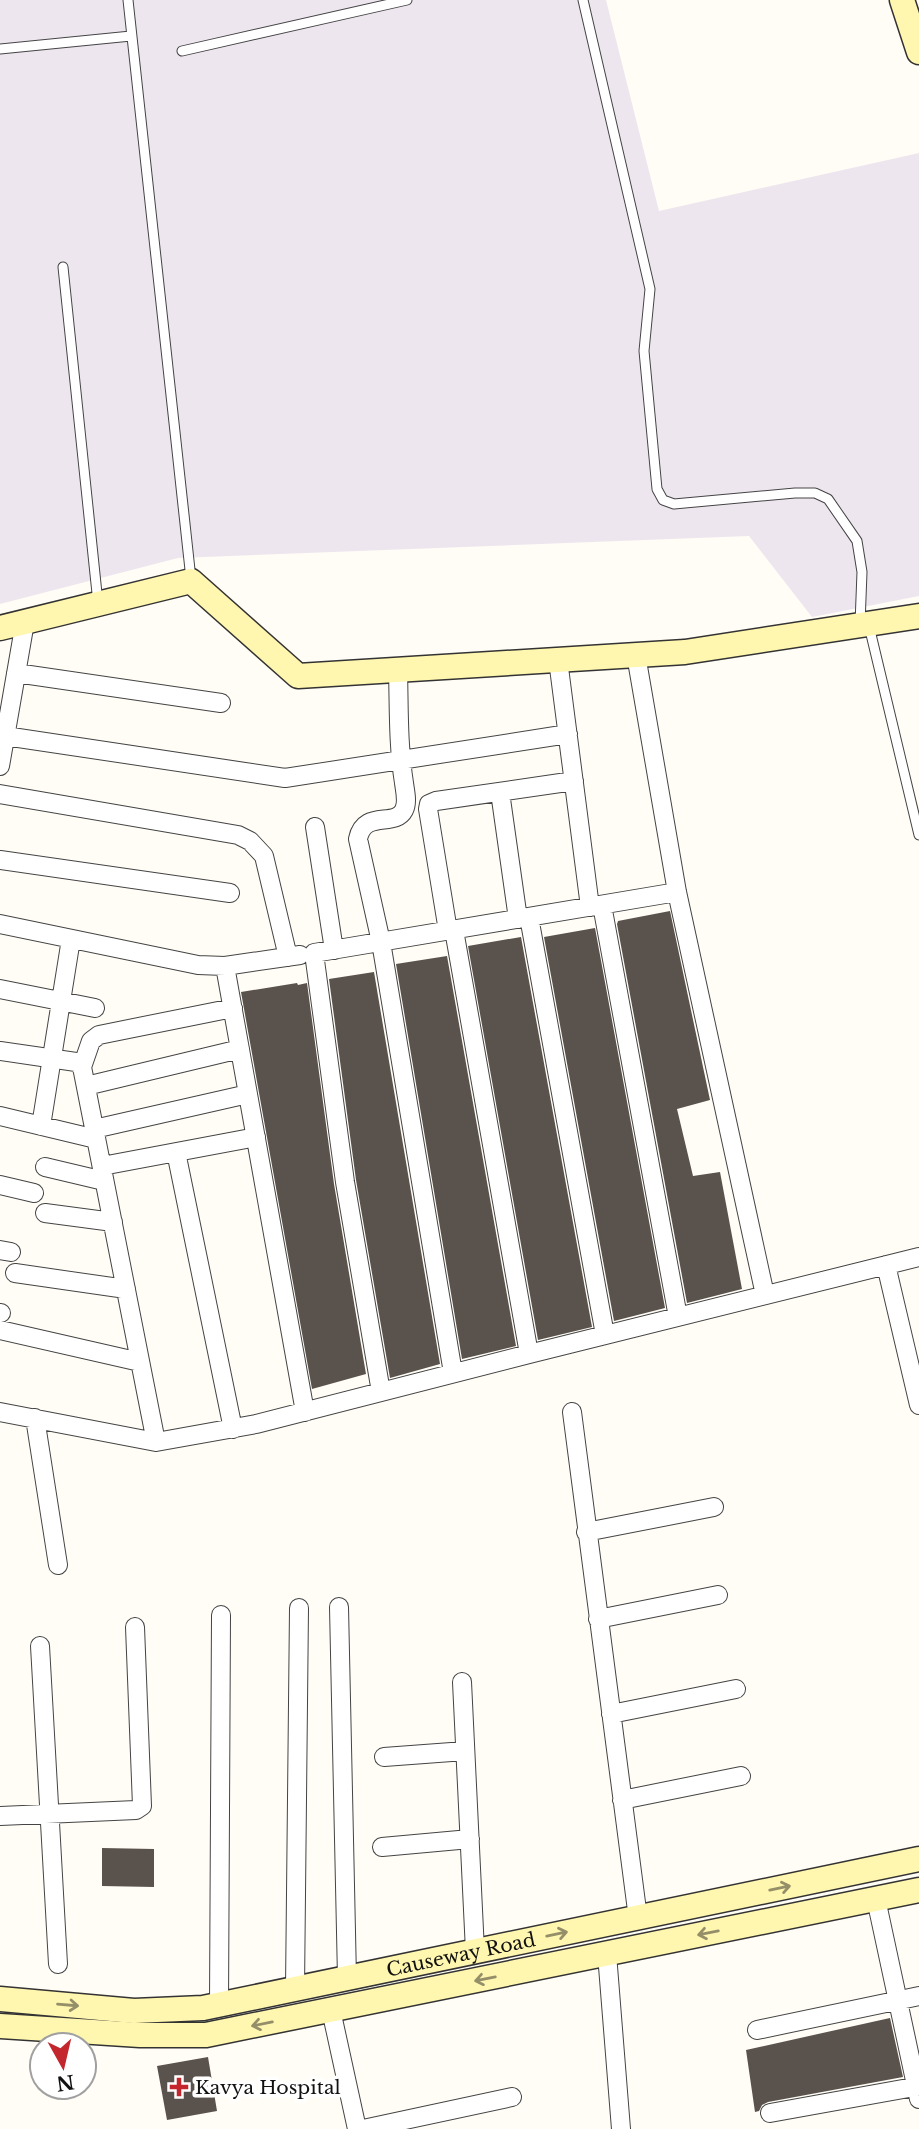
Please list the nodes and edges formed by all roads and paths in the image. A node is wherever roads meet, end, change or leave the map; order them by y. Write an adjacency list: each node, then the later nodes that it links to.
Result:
1 (128, 0): 5 (lane)
2 (407, 0): 7 (lane)
3 (583, 0): 14 (lane)
4 (902, 0): 8 (main road)
5 (131, 36): 6 (lane); 10 (lane)
6 (0, 49)
7 (182, 51)
8 (919, 52)
9 (63, 267): 11 (lane)
10 (191, 581): 11 (main road); 18 (main road)
11 (98, 604): 13 (main road)
12 (919, 616): 14 (main road)
13 (25, 622): 15 (main road); 19 (street)
14 (864, 625): 16 (main road); 30 (lane)
15 (0, 628)
16 (636, 655): 17 (main road); 32 (street)
17 (558, 660): 18 (main road); 22 (street)
18 (398, 670): 24 (street)
19 (16, 673): 20 (street); 21 (street)
20 (6, 690): 23 (street)
21 (221, 703)
22 (568, 734): 24 (street); 26 (street)
23 (5, 736): 24 (street); 25 (street)
24 (400, 758): 39 (street)
25 (0, 761)
26 (574, 780): 27 (street); 34 (street)
27 (500, 792): 35 (street); 37 (street)
28 (0, 794): 42 (street)
29 (315, 827): 40 (street)
30 (919, 835)
31 (0, 860): 33 (street)
32 (677, 892): 34 (street); 69 (street)
33 (230, 893)
34 (596, 906): 35 (street); 70 (street)
35 (524, 918): 37 (street); 72 (street)
36 (0, 924): 38 (street)
37 (451, 930): 39 (street); 73 (street)
38 (71, 939): 43 (street); 45 (street)
39 (381, 942): 40 (street); 75 (street)
40 (334, 950): 41 (street)
41 (314, 953): 42 (street); 76 (street)
42 (288, 957): 43 (street)
43 (225, 966): 47 (street)
44 (0, 989): 45 (street)
45 (61, 1001): 46 (street); 50 (street)
46 (95, 1008)
47 (233, 1008): 48 (street); 51 (street)
48 (240, 1049): 52 (street); 53 (street)
49 (0, 1051): 50 (street)
50 (52, 1058): 51 (street); 55 (street)
51 (82, 1067): 52 (street)
52 (86, 1086): 56 (street)
53 (248, 1094): 56 (street); 57 (street)
54 (0, 1116): 55 (street)
55 (41, 1126): 56 (street)
56 (95, 1134): 60 (street)
57 (256, 1138): 58 (street); 79 (street)
58 (176, 1152): 60 (street); 82 (street)
59 (45, 1167): 60 (street)
60 (103, 1173): 64 (street)
61 (0, 1185): 62 (street)
62 (34, 1194)
63 (45, 1213): 64 (street)
64 (113, 1222): 68 (street)
65 (919, 1257): 66 (street)
66 (886, 1265): 69 (street); 77 (street)
67 (15, 1273): 68 (street)
68 (126, 1289): 74 (street)
69 (765, 1295): 70 (street)
70 (678, 1317): 72 (street)
71 (0, 1319): 74 (street)
72 (605, 1335): 73 (street)
73 (529, 1353): 75 (street)
74 (140, 1362): 83 (street)
75 (453, 1373): 76 (street)
76 (381, 1392): 79 (street)
77 (919, 1405)
78 (0, 1412): 81 (street)
79 (305, 1412): 82 (street)
80 (572, 1412): 85 (street)
81 (35, 1418): 83 (street); 86 (street)
82 (233, 1429): 83 (street)
83 (156, 1442)
84 (714, 1507): 85 (street)
85 (586, 1532): 91 (street)
86 (58, 1565)
87 (718, 1595): 91 (street)
88 (339, 1607): 112 (street)
89 (299, 1608): 113 (street)
90 (221, 1615): 117 (street)
91 (598, 1619): 96 (street)
92 (135, 1628): 101 (street)
93 (40, 1646): 101 (street)
94 (461, 1682): 97 (street)
95 (736, 1689): 96 (street)
96 (611, 1714): 100 (street)
97 (465, 1751): 98 (street); 103 (street)
98 (384, 1757)
99 (741, 1776): 100 (street)
100 (622, 1800): 108 (street)
101 (50, 1815): 102 (street); 111 (street)
102 (0, 1816)
103 (470, 1839): 104 (street); 109 (street)
104 (382, 1847)
105 (919, 1859): 108 (main road, Causeway Road, one-way to 105)
106 (919, 1890): 107 (main road, Causeway Road)
107 (876, 1899): 110 (main road, Causeway Road, one-way to 110); 116 (street)
108 (638, 1918): 109 (main road, Causeway Road, one-way to 108)
109 (475, 1951): 112 (main road, Causeway Road)
110 (607, 1954): 118 (main road, Causeway Road, one-way to 118); 126 (street)
111 (58, 1964)
112 (347, 1978): 113 (main road, Causeway Road)
113 (295, 1989): 117 (main road, Causeway Road)
114 (919, 1996): 116 (street)
115 (0, 1999): 117 (main road, Causeway Road, one-way to 117)
116 (898, 2001): 120 (street); 121 (street)
117 (219, 2004)
118 (331, 2010): 119 (main road, Causeway Road, one-way to 119); 124 (street)
119 (0, 2026)
120 (757, 2030)
121 (918, 2091): 123 (street)
122 (512, 2097): 125 (street)
123 (770, 2113)
124 (357, 2129)
125 (363, 2129)
126 (621, 2129)

